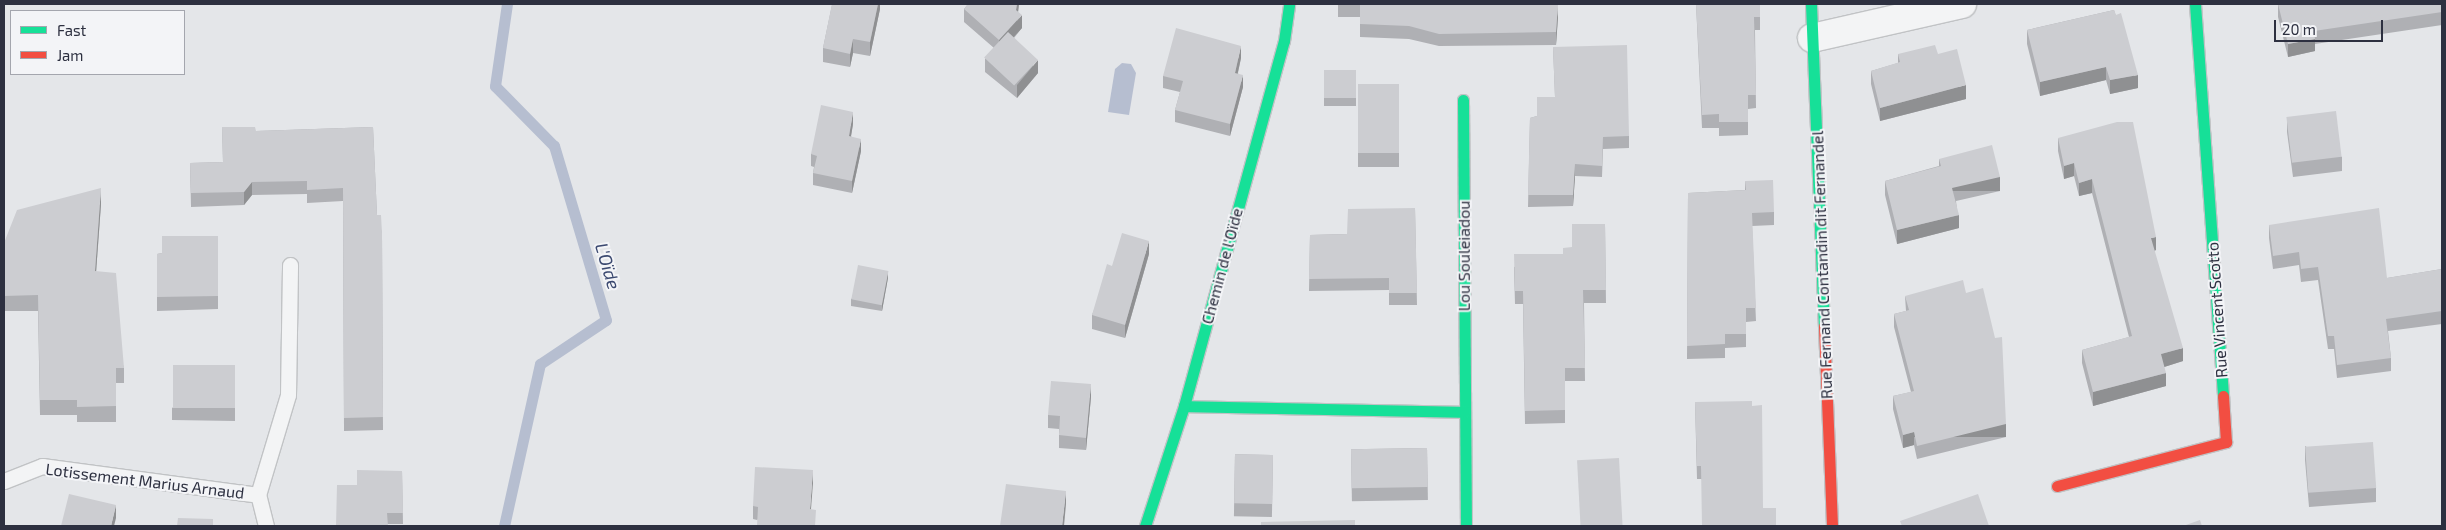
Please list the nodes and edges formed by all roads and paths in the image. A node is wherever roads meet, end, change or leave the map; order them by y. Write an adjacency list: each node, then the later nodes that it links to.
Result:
1 (1289, 4): 8 (street, Chemin de l'Oïde)
2 (1811, 4): 5 (street, Rue Fernand Contandin dit Fernandel)
3 (1962, 4): 5 (street)
4 (2195, 4): 11 (street, Rue Vincent Scotto)
5 (1812, 38): 16 (street, Rue Fernand Contandin dit Fernandel)
6 (1463, 100): 9 (street, Lou Souleiadou)
7 (290, 265): 12 (lane, Lotissement Marius Arnaud)
8 (1184, 406): 9 (street); 14 (street, Chemin de l'Oïde)
9 (1465, 412): 15 (street, Lou Souleiadou)
10 (4, 481): 12 (lane, Lotissement Marius Arnaud)
11 (2057, 486)
12 (258, 495): 13 (lane, Lotissement Marius Arnaud)
13 (266, 526)
14 (1145, 526)
15 (1466, 526)
16 (1832, 526)

